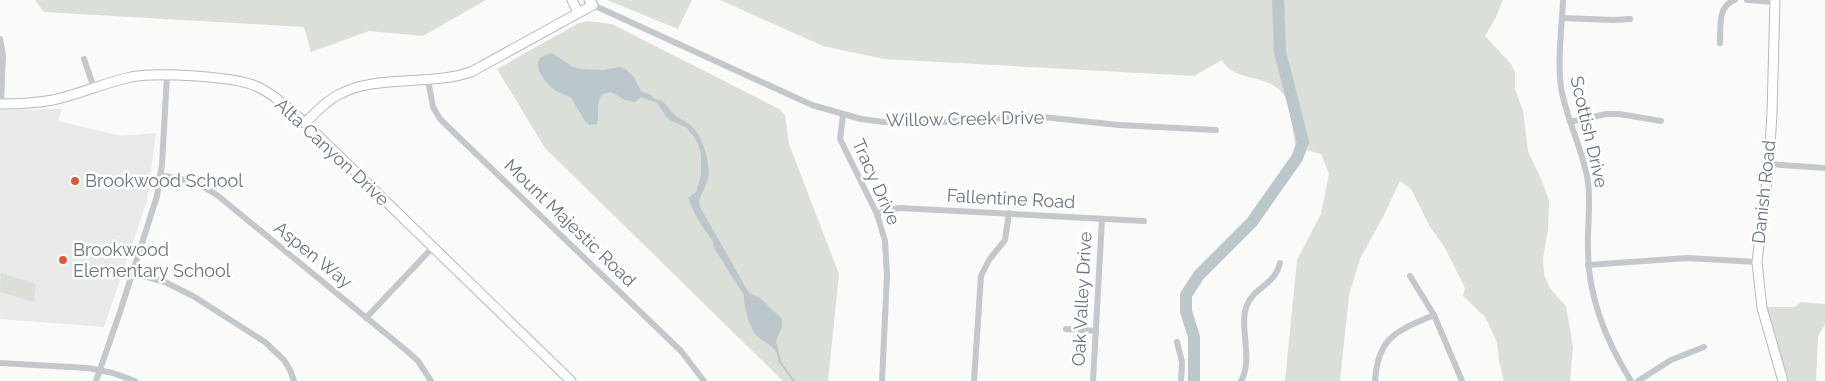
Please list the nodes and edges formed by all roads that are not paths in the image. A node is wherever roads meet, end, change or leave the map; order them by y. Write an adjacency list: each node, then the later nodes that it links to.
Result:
1 (572, 0): 7 (street)
2 (1563, 0): 8 (street, Scottish Drive)
3 (1735, 0): 11 (street)
4 (1747, 0): 5 (street)
5 (1774, 1): 22 (street, Danish Road)
6 (591, 3): 7 (street); 17 (street, Willow Creek Drive)
7 (578, 12): 14 (street)
8 (1562, 18): 9 (street); 19 (street, Scottish Drive)
9 (1630, 19)
10 (0, 39): 16 (street)
11 (1720, 43)
12 (84, 59): 15 (street)
13 (167, 76): 15 (street, Alta Canyon Drive); 20 (street, Alta Canyon Drive); 24 (street)
14 (428, 80): 20 (street); 48 (street, Mount Majestic Road)
15 (94, 88): 16 (street, Alta Canyon Drive)
16 (1, 104)
17 (843, 115): 21 (street, Willow Creek Drive); 25 (street, Tracy Drive)
18 (1661, 121): 19 (street)
19 (1570, 122): 32 (street, Scottish Drive)
20 (304, 123): 29 (street, Alta Canyon Drive)
21 (1216, 130)
22 (1769, 164): 23 (street); 30 (street, Danish Road)
23 (1825, 168)
24 (160, 175): 33 (street); 36 (street, Aspen Way)
25 (877, 214): 26 (street, Fallentine Road); 49 (street, Tracy Drive)
26 (1009, 214): 27 (street, Fallentine Road); 50 (street)
27 (1102, 218): 28 (street, Fallentine Road); 38 (street, Oak Valley Drive)
28 (1144, 220)
29 (432, 247): 36 (street); 47 (street, Alta Canyon Drive)
30 (1757, 262): 32 (street); 58 (street, Danish Road)
31 (1280, 263): 53 (street)
32 (1588, 265): 56 (street, Scottish Drive)
33 (133, 272): 42 (street); 45 (street)
34 (1410, 276): 35 (street)
35 (1434, 315): 54 (street); 55 (street)
36 (366, 318): 46 (street, Aspen Way)
37 (1066, 329): 38 (street)
38 (1096, 331): 51 (street, Oak Valley Drive)
39 (1177, 342): 52 (street)
40 (1704, 347): 57 (street)
41 (0, 363): 42 (street)
42 (100, 370): 43 (street); 44 (street)
43 (96, 381)
44 (135, 381)
45 (294, 381)
46 (431, 381)
47 (571, 381)
48 (704, 381)
49 (882, 381)
50 (974, 381)
51 (1093, 381)
52 (1181, 381)
53 (1241, 381)
54 (1376, 381)
55 (1462, 381)
56 (1631, 381)
57 (1638, 381)
58 (1783, 381)

